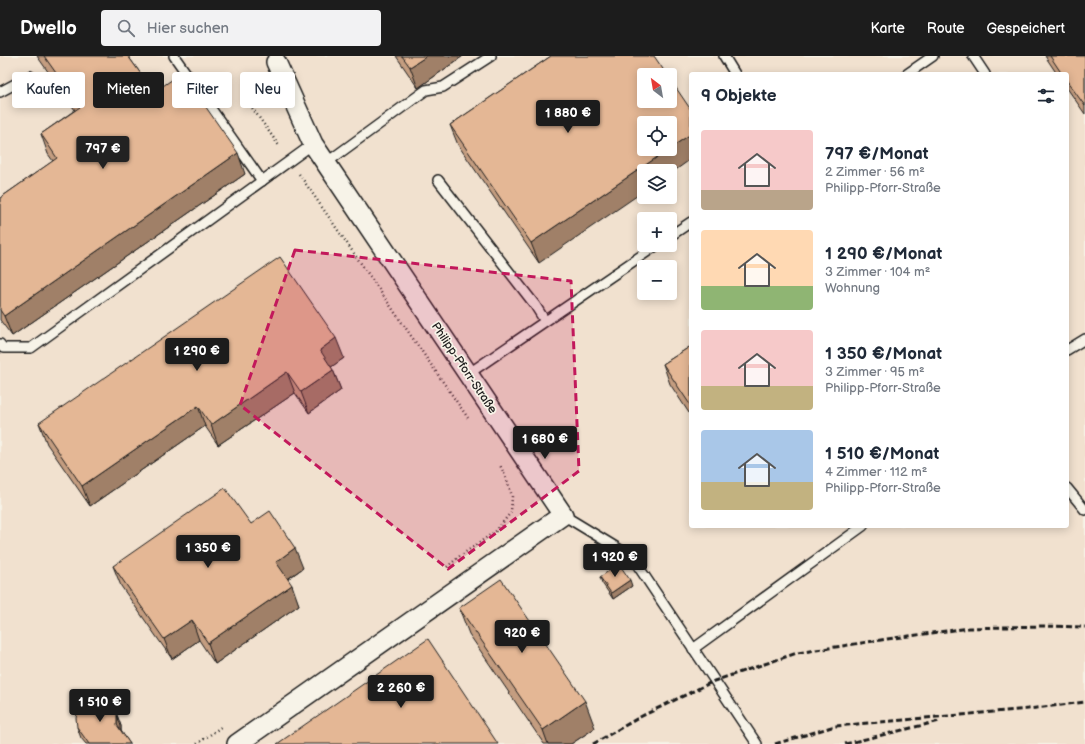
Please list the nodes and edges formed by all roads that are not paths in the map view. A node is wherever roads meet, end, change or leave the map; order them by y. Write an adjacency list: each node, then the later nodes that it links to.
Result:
1 (174, 56): 15 (lane)
2 (491, 56): 13 (lane)
3 (724, 56): 7 (lane)
4 (933, 56): 8 (lane)
5 (973, 56): 9 (lane)
6 (274, 59): 12 (street, Philipp-Pforr-Straße)
7 (734, 72)
8 (910, 72)
9 (984, 72)
10 (12, 86): 11 (lane)
11 (0, 92)
12 (313, 144): 13 (street, Philipp-Pforr-Straße); 15 (lane)
13 (326, 163): 23 (street, Philipp-Pforr-Straße)
14 (438, 180): 19 (lane)
15 (262, 181): 21 (lane)
16 (689, 223): 17 (lane)
17 (677, 231)
18 (647, 252): 19 (lane)
19 (545, 321): 23 (lane)
20 (1085, 339): 22 (lane)
21 (0, 344)
22 (1069, 349)
23 (468, 374): 26 (street, Philipp-Pforr-Straße)
24 (1069, 490): 25 (lane)
25 (1085, 510)
26 (563, 515): 28 (lane); 29 (street)
27 (860, 528): 28 (lane)
28 (693, 649): 30 (lane)
29 (237, 744)
30 (757, 744)

